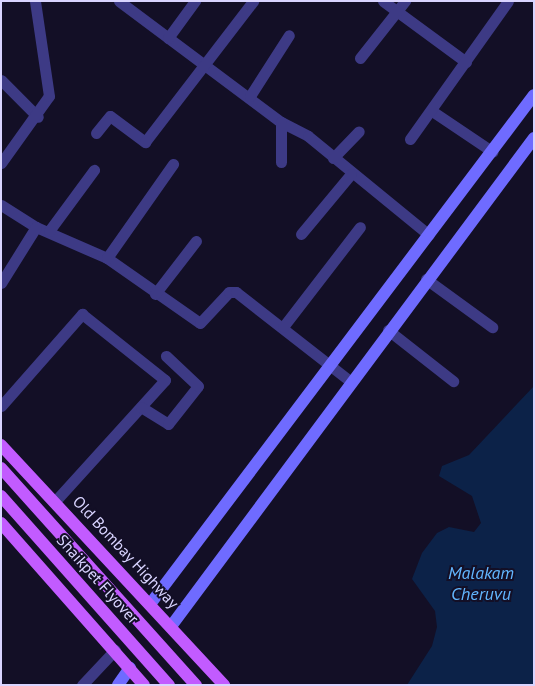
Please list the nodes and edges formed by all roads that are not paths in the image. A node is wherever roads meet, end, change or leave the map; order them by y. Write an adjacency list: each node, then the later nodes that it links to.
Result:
1 (35, 1): 19 (street)
2 (119, 1): 8 (street)
3 (195, 1): 11 (street)
4 (253, 1): 14 (street)
5 (383, 1): 9 (street)
6 (405, 1): 9 (street)
7 (508, 1): 13 (street)
8 (136, 6): 11 (street)
9 (397, 12): 12 (street); 13 (street)
10 (290, 35): 17 (street)
11 (168, 38): 14 (street)
12 (360, 58)
13 (466, 62): 18 (street)
14 (206, 66): 17 (street); 22 (street)
15 (1, 80): 19 (street)
16 (534, 95): 25 (street)
17 (250, 96): 20 (street)
18 (432, 111): 24 (street); 25 (street)
19 (38, 117): 28 (street)
20 (281, 122): 26 (street); 27 (street)
21 (359, 131): 26 (street)
22 (96, 133)
23 (534, 138): 40 (street)
24 (410, 139)
25 (493, 152): 37 (street)
26 (333, 158): 31 (street)
27 (281, 162)
28 (1, 163)
29 (173, 164): 39 (street)
30 (94, 170): 35 (street)
31 (351, 174): 36 (street); 37 (street)
32 (1, 205): 33 (street)
33 (36, 227): 35 (street); 41 (street)
34 (360, 227): 44 (street)
35 (49, 231): 39 (street)
36 (301, 234)
37 (428, 235): 47 (street)
38 (196, 241): 42 (street)
39 (107, 258): 42 (street)
40 (426, 279): 43 (street); 45 (street)
41 (1, 283)
42 (155, 294): 44 (street)
43 (492, 326)
44 (283, 327): 47 (street)
45 (388, 330): 48 (street); 49 (street)
46 (166, 356): 51 (street)
47 (330, 365): 49 (street); 57 (street)
48 (453, 380)
49 (350, 381): 58 (street)
50 (1, 406): 51 (street)
51 (141, 407): 55 (street)
52 (1, 446): 55 (main road, Old Bombay Highway)
53 (1, 468): 65 (main road, Shaikpet Flyover)
54 (1, 496): 64 (main road, Shaikpet Flyover)
55 (56, 500): 57 (main road, Old Bombay Highway)
56 (1, 523): 59 (main road)
57 (151, 604): 58 (main road, Old Bombay Highway)
58 (172, 625): 66 (main road, Old Bombay Highway)
59 (115, 650): 60 (main road); 61 (street)
60 (130, 668): 62 (street); 63 (main road)
61 (82, 685)
62 (118, 685)
63 (144, 685)
64 (170, 685)
65 (196, 685)
66 (224, 685)

